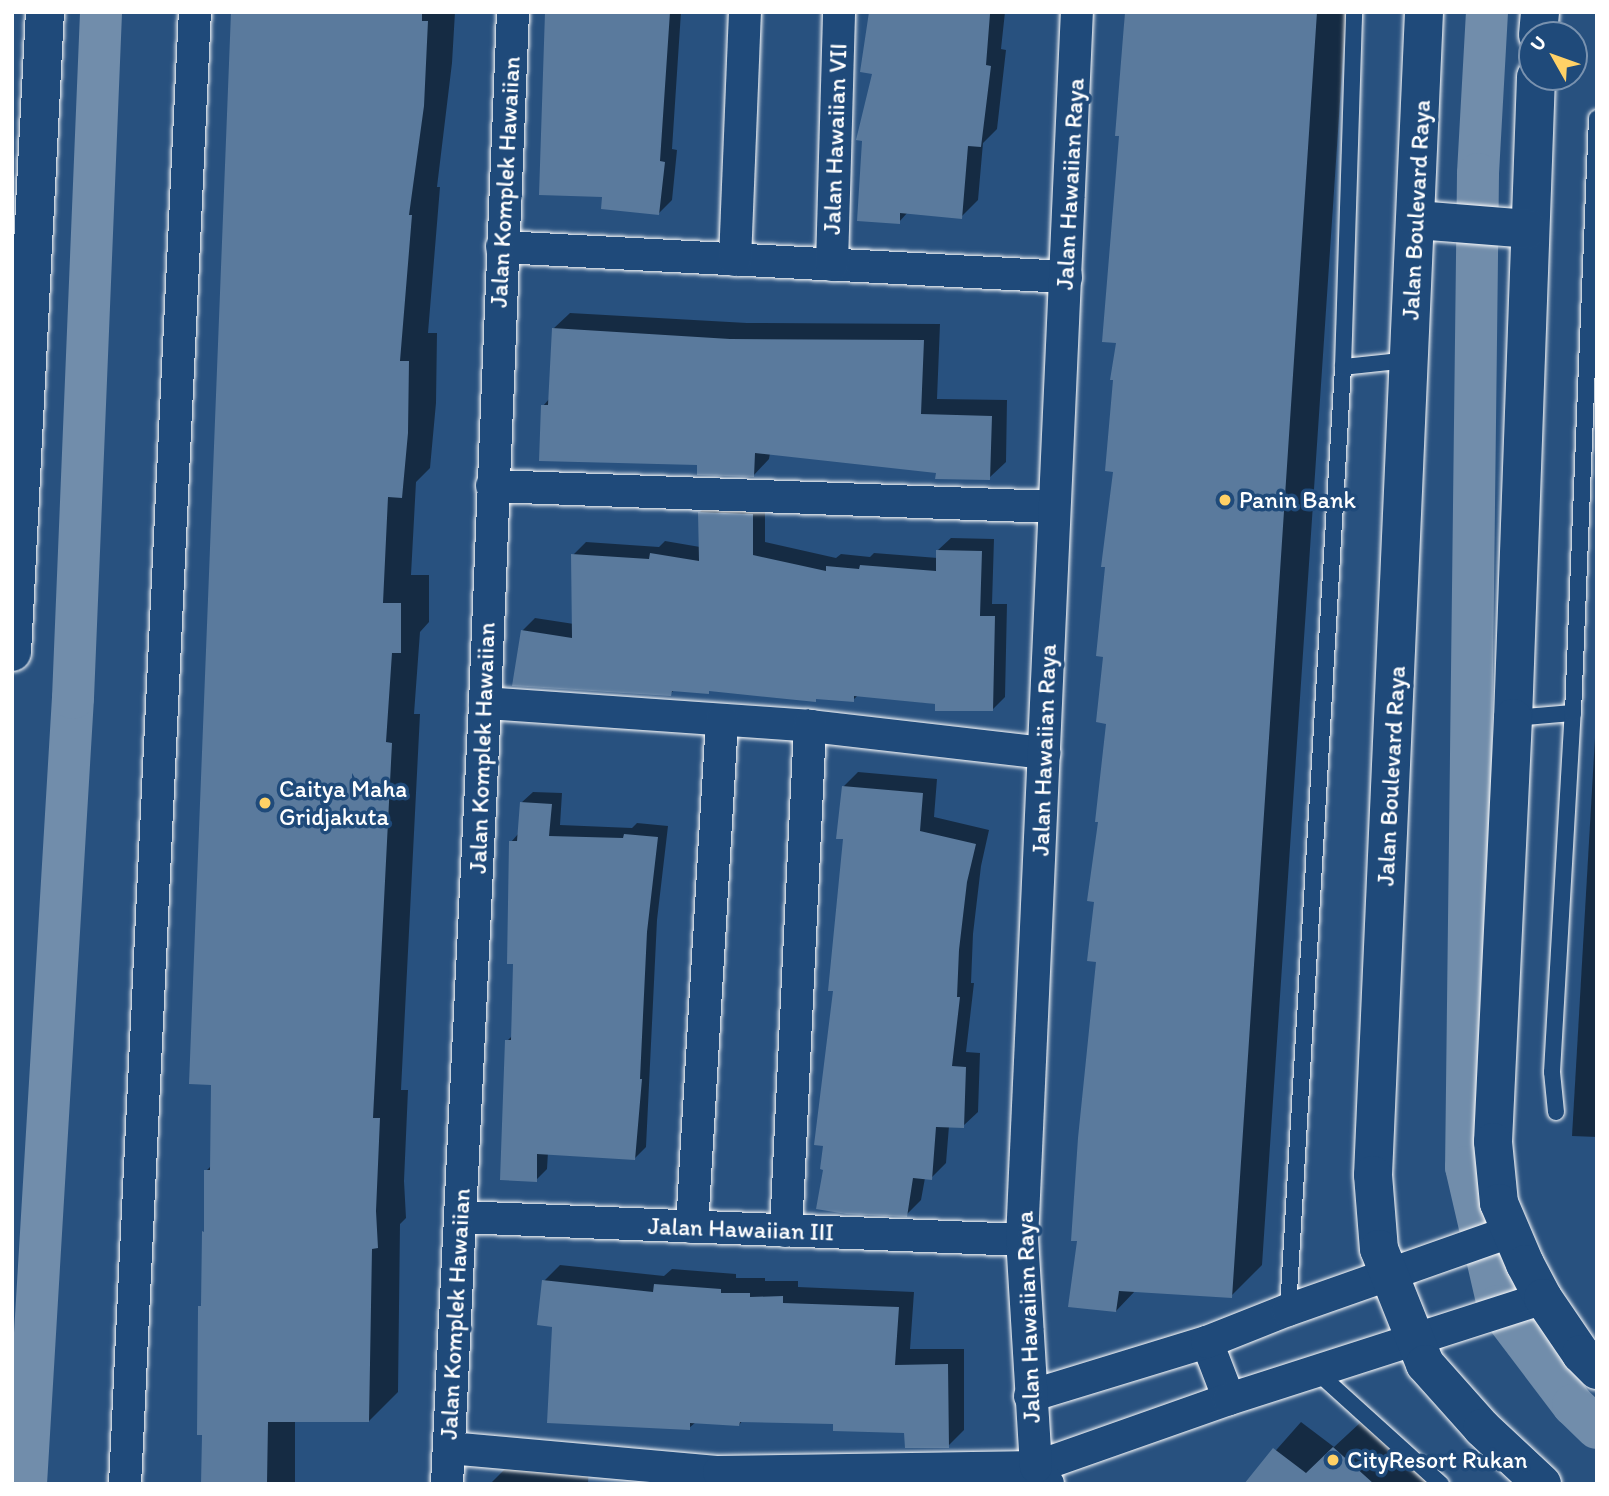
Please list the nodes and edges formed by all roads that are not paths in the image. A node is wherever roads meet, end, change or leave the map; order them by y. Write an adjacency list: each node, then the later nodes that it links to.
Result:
1 (46, 12): 21 (street)
2 (195, 12): 46 (street)
3 (513, 12): 13 (street, Jalan Komplek Hawaiian)
4 (745, 12): 14 (street)
5 (839, 12): 15 (street, Jalan Hawaiian VII)
6 (1077, 12): 16 (street, Jalan Hawaiian Raya)
7 (1354, 12): 18 (lane)
8 (1424, 12): 11 (street, Jalan Boulevard Raya)
9 (1535, 91): 12 (street)
10 (1597, 118): 23 (lane)
11 (1422, 220): 12 (street); 17 (street, Jalan Boulevard Raya)
12 (1520, 228): 24 (street)
13 (502, 247): 14 (street); 19 (street, Jalan Komplek Hawaiian)
14 (735, 260): 15 (street)
15 (832, 265): 16 (street)
16 (1066, 277): 20 (street, Jalan Hawaiian Raya)
17 (1409, 360): 18 (lane); 34 (street, Jalan Boulevard Raya)
18 (1343, 367): 36 (lane)
19 (492, 486): 20 (street); 22 (street, Jalan Komplek Hawaiian)
20 (1053, 507): 27 (street, Jalan Hawaiian Raya)
21 (12, 652)
22 (485, 703): 25 (street); 29 (street, Jalan Komplek Hawaiian)
23 (1573, 713): 24 (lane); 28 (lane)
24 (1513, 718): 32 (street)
25 (722, 720): 26 (street); 30 (street)
26 (810, 726): 27 (street); 31 (street)
27 (1044, 753): 33 (street, Jalan Hawaiian Raya)
28 (1556, 1112)
29 (460, 1217): 30 (street, Jalan Hawaiian III); 43 (street, Jalan Komplek Hawaiian)
30 (692, 1227): 31 (street, Jalan Hawaiian III)
31 (786, 1231): 33 (street, Jalan Hawaiian III)
32 (1498, 1237): 34 (street); 35 (street)
33 (1022, 1240): 41 (street, Jalan Hawaiian Raya)
34 (1400, 1271): 36 (street); 37 (street, Jalan Boulevard Raya)
35 (1529, 1303): 37 (street); 39 (street)
36 (1288, 1310): 38 (street)
37 (1427, 1336): 40 (street); 49 (street, Jalan Boulevard Raya)
38 (1207, 1342): 41 (street); 42 (street)
39 (1597, 1370)
40 (1317, 1372): 42 (street); 48 (lane)
41 (1030, 1396): 44 (street, Jalan Hawaiian Raya)
42 (1229, 1399): 44 (street)
43 (449, 1448): 45 (street); 47 (street, Jalan Komplek Hawaiian)
44 (1042, 1476): 45 (street)
45 (719, 1478)
46 (125, 1484)
47 (447, 1484)
48 (1441, 1484)
49 (1542, 1484)

